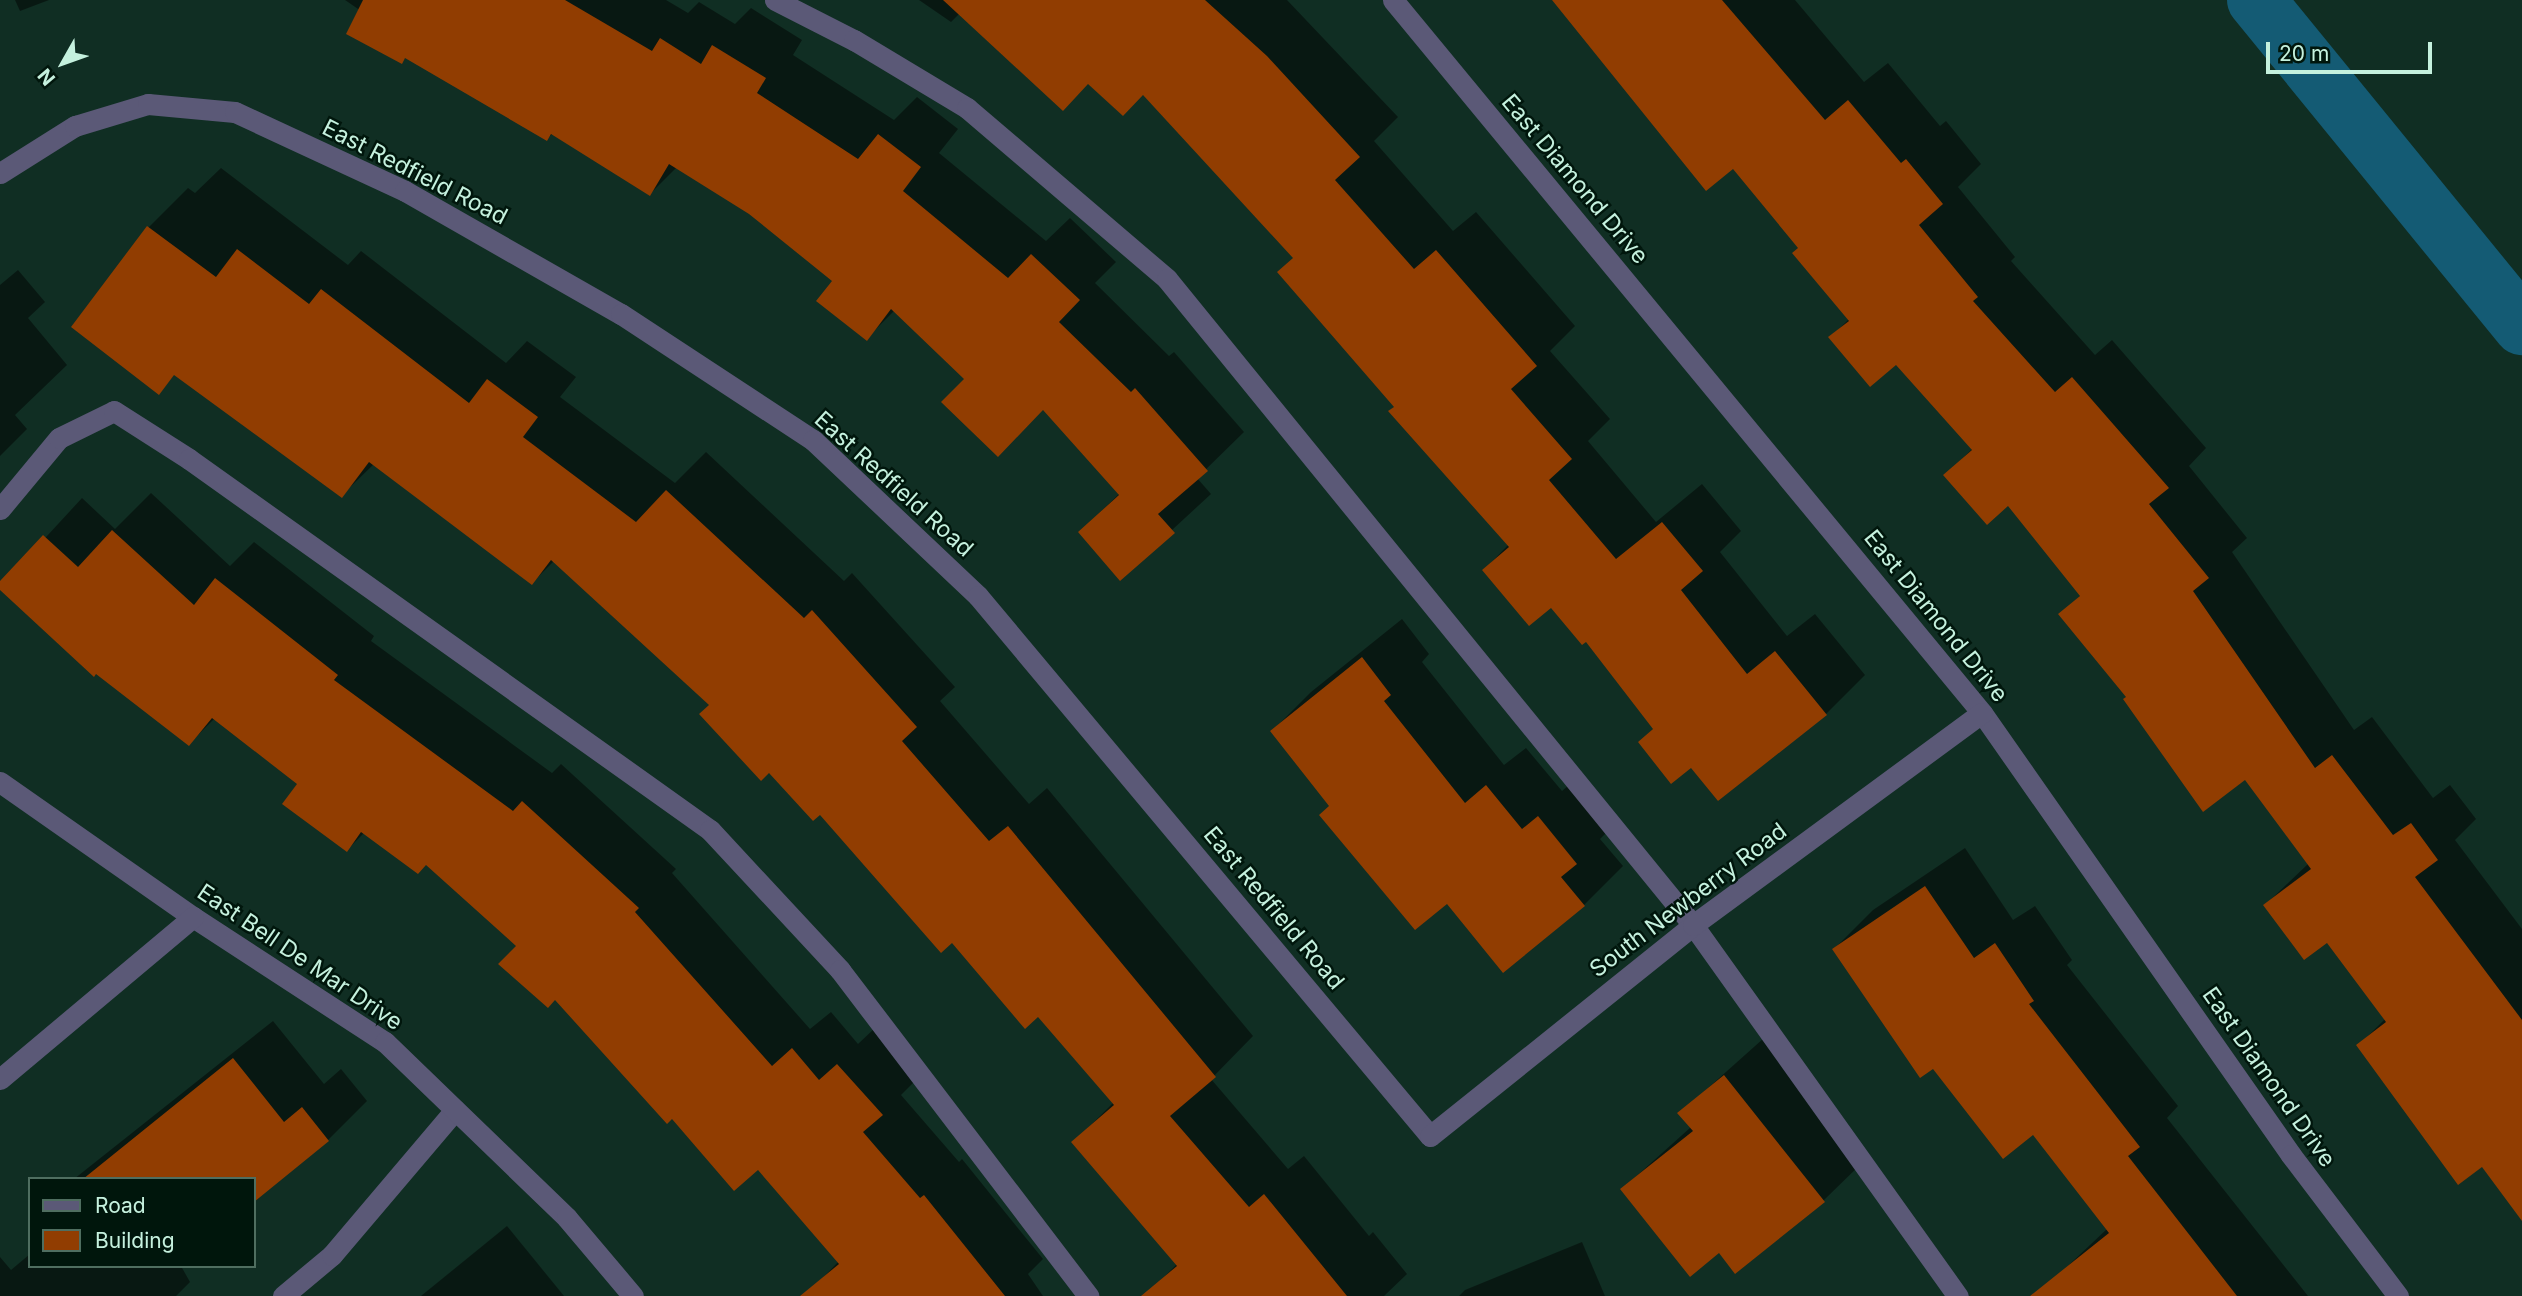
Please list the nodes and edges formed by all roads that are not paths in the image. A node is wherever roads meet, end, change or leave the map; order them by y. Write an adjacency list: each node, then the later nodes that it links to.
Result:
1 (775, 0): 8 (street)
2 (1392, 0): 5 (street, East Diamond Drive)
3 (0, 173): 11 (street, East Redfield Road)
4 (0, 509): 14 (street)
5 (1982, 713): 8 (street, South Newberry Road); 16 (street, East Diamond Drive)
6 (0, 782): 7 (street, East Bell De Mar Drive)
7 (193, 917): 9 (street); 10 (street, East Bell De Mar Drive)
8 (1693, 925): 11 (street, South Newberry Road); 15 (street)
9 (0, 1079)
10 (455, 1110): 12 (street); 13 (street, East Bell De Mar Drive)
11 (1430, 1136)
12 (283, 1296)
13 (633, 1296)
14 (1088, 1296)
15 (1958, 1296)
16 (2398, 1296)

